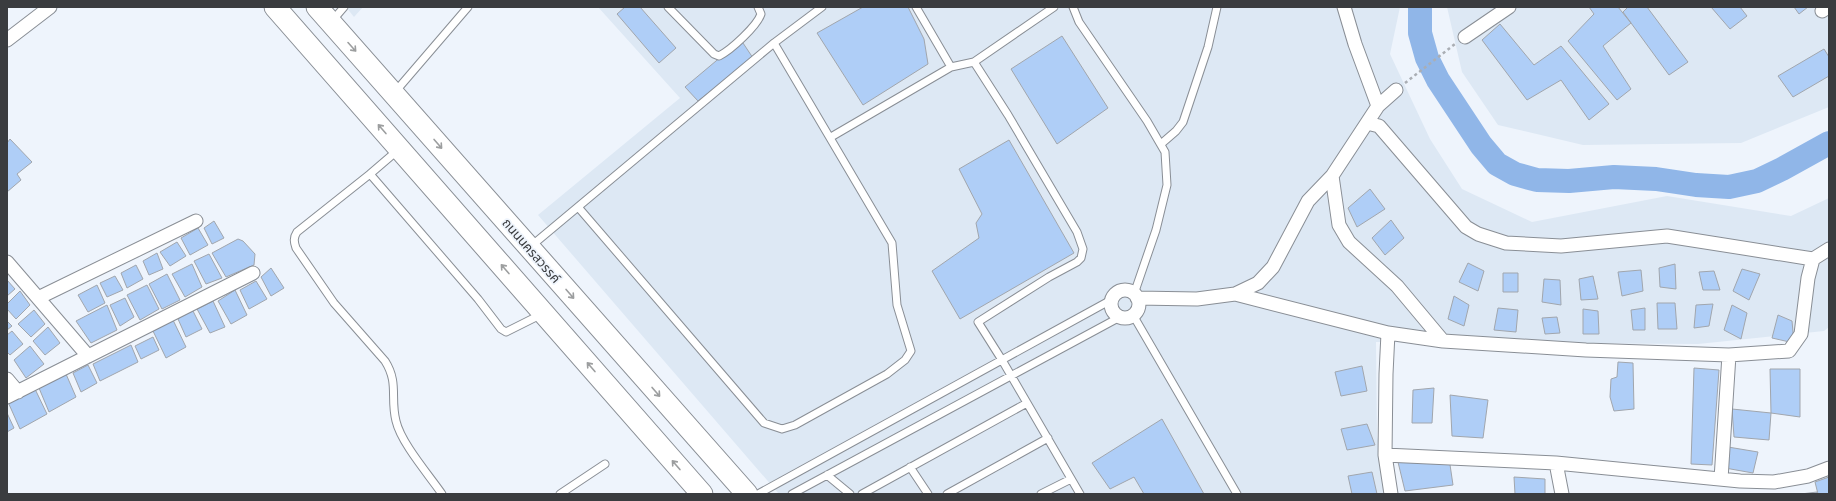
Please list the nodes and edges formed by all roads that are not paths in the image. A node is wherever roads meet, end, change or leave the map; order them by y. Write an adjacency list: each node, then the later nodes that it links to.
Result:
1 (50, 7): 16 (street)
2 (275, 7): 26 (main road, one-way to 2)
3 (317, 7): 14 (main road, ถนนนครสวรรค์)
4 (468, 7): 21 (lane)
5 (668, 7): 6 (lane)
6 (758, 7)
7 (822, 7): 17 (lane)
8 (916, 7): 19 (lane)
9 (1054, 7): 18 (lane)
10 (1073, 7): 25 (lane)
11 (1217, 7): 25 (lane)
12 (1344, 7): 22 (street)
13 (1509, 7): 15 (street)
14 (337, 15): 21 (main road, ถนนนครสวรรค์, one-way to 21)
15 (1465, 37)
16 (7, 40)
17 (774, 43): 24 (lane); 29 (lane)
18 (974, 62): 19 (lane); 47 (lane)
19 (951, 67): 24 (lane)
20 (1396, 90): 22 (street)
21 (394, 94): 31 (main road, ถนนนครสวรรค์, one-way to 31)
22 (1378, 106): 23 (street)
23 (1367, 123): 28 (street); 33 (street)
24 (831, 137): 29 (lane)
25 (1161, 144): 37 (lane)
26 (399, 148): 27 (lane); 40 (main road, one-way to 26)
27 (370, 174): 40 (lane); 62 (lane)
28 (1332, 176): 36 (street); 44 (street)
29 (578, 207): 31 (lane)
30 (196, 221): 38 (street)
31 (529, 248): 65 (main road, ถนนนครสวรรค์, one-way to 65)
32 (1829, 249): 33 (street)
33 (1813, 259): 45 (street)
34 (7, 262): 38 (street)
35 (253, 273): 46 (street)
36 (1236, 294): 37 (street); 43 (street)
37 (1136, 296): 39 (street); 41 (street)
38 (38, 298): 46 (street)
39 (1112, 300): 42 (street); 47 (lane)
40 (544, 313): 64 (main road, one-way to 40)
41 (1133, 315): 42 (street); 74 (lane)
42 (1120, 317): 48 (lane)
43 (1388, 333): 44 (street); 53 (street)
44 (1444, 341): 45 (street)
45 (1729, 355): 60 (street)
46 (88, 356): 50 (street)
47 (1002, 360): 48 (lane); 66 (lane)
48 (1011, 374): 51 (lane); 58 (lane)
49 (7, 379): 50 (street)
50 (12, 394)
51 (1027, 403): 52 (lane); 56 (lane)
52 (1048, 438): 59 (lane); 71 (lane)
53 (1385, 455): 54 (street); 75 (street)
54 (1556, 463): 60 (street); 76 (street)
55 (605, 464): 63 (lane)
56 (910, 467): 61 (lane); 70 (lane)
57 (1829, 468): 60 (street)
58 (827, 475): 67 (lane); 68 (lane)
59 (1071, 479): 72 (lane); 73 (lane)
60 (1721, 479)
61 (874, 491): 69 (lane)
62 (442, 494)
63 (560, 494)
64 (702, 494)
65 (746, 494)
66 (758, 494)
67 (792, 494)
68 (850, 494)
69 (862, 494)
70 (928, 494)
71 (947, 494)
72 (1041, 494)
73 (1080, 494)
74 (1237, 494)
75 (1391, 494)
76 (1562, 494)

